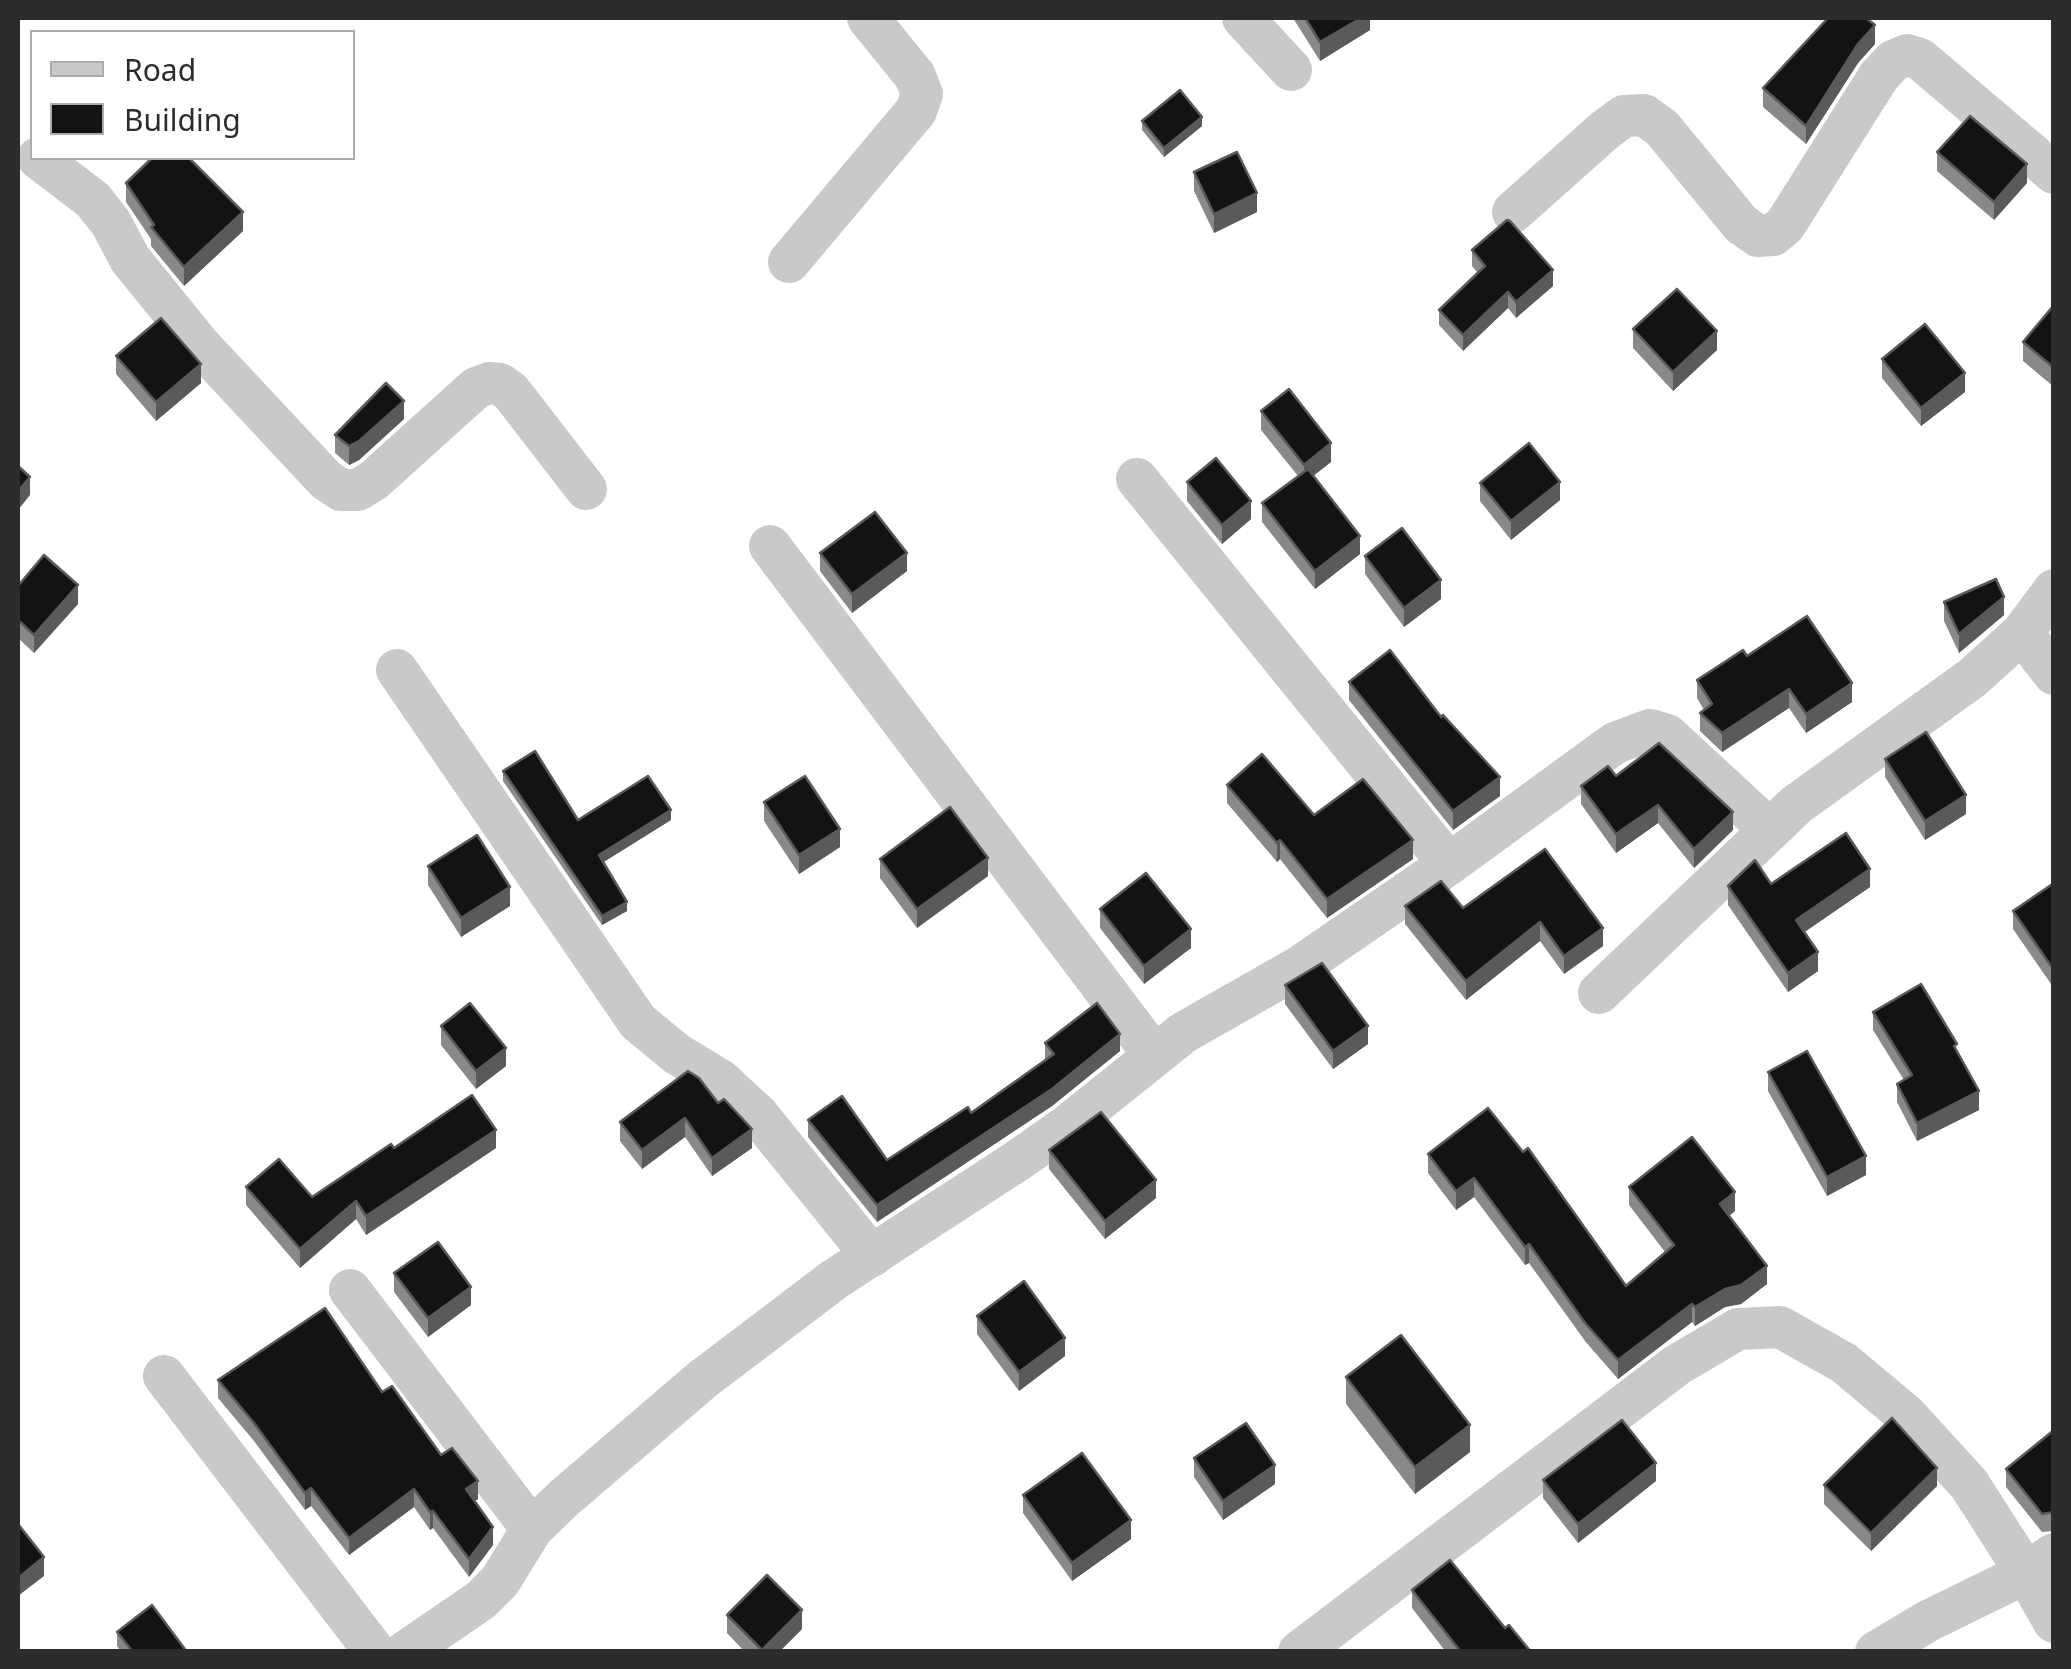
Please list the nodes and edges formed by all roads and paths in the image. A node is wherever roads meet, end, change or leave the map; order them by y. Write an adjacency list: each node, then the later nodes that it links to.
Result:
1 (868, 18): 7 (street)
2 (1243, 18): 3 (street)
3 (1291, 70)
4 (40, 160): 9 (street)
5 (2054, 173): 6 (street)
6 (1513, 212)
7 (788, 262)
8 (1137, 478): 16 (street)
9 (586, 489)
10 (770, 546): 18 (street)
11 (2054, 590): 12 (street)
12 (2022, 633): 14 (street); 15 (street)
13 (397, 670): 19 (street)
14 (2054, 674)
15 (1770, 830): 16 (street); 17 (street)
16 (1449, 864): 18 (street)
17 (1598, 994)
18 (1154, 1055): 19 (street)
19 (872, 1256): 22 (street)
20 (350, 1290): 22 (street)
21 (164, 1376): 25 (street)
22 (532, 1529): 26 (street)
23 (2040, 1564): 24 (street); 27 (street); 28 (street)
24 (2054, 1622)
25 (374, 1652)
26 (405, 1652)
27 (1299, 1652)
28 (1876, 1652)

